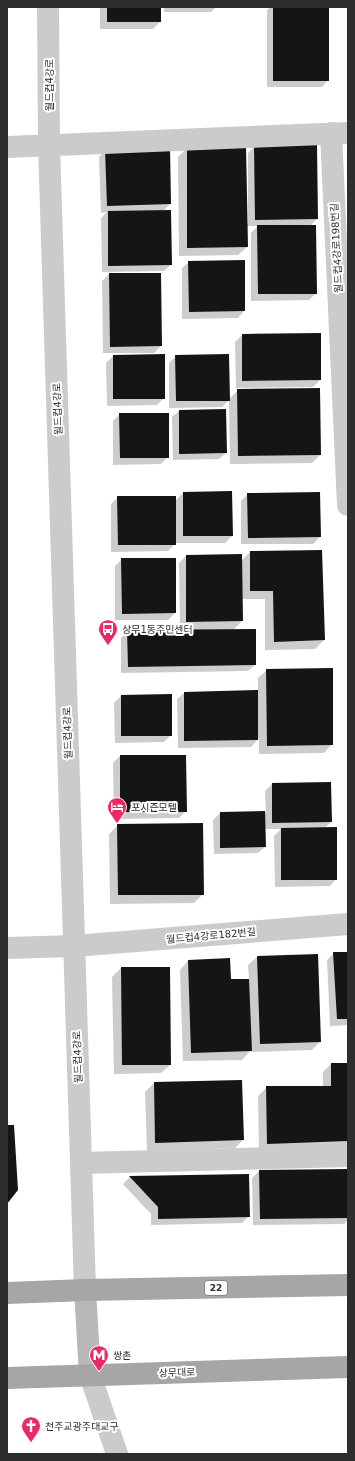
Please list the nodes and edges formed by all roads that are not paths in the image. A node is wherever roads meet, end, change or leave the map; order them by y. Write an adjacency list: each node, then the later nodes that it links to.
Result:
1 (48, 7): 3 (street, 월드컵4강로)
2 (340, 133): 3 (street, 월드컵4강로198번길); 5 (street, 월드컵4강로198번길)
3 (49, 145): 4 (street, 월드컵4강로198번길); 8 (street, 월드컵4강로)
4 (7, 147)
5 (345, 377): 6 (street, 월드컵4강로198번길)
6 (348, 505)
7 (348, 924): 8 (street, 월드컵4강로182번길)
8 (74, 946): 9 (street, 월드컵4강로182번길); 11 (street, 월드컵4강로)
9 (7, 948)
10 (348, 1156): 11 (street)
11 (81, 1163): 13 (street, 월드컵4강로)
12 (348, 1285): 13 (main road, 22)
13 (85, 1290): 14 (main road, 22); 16 (main road, 월드컵4강로)
14 (7, 1293)
15 (348, 1366): 16 (main road, 상무대로)
16 (90, 1375): 17 (main road, 상무대로); 18 (street, 월드컵4강로)
17 (7, 1378)
18 (116, 1454)

